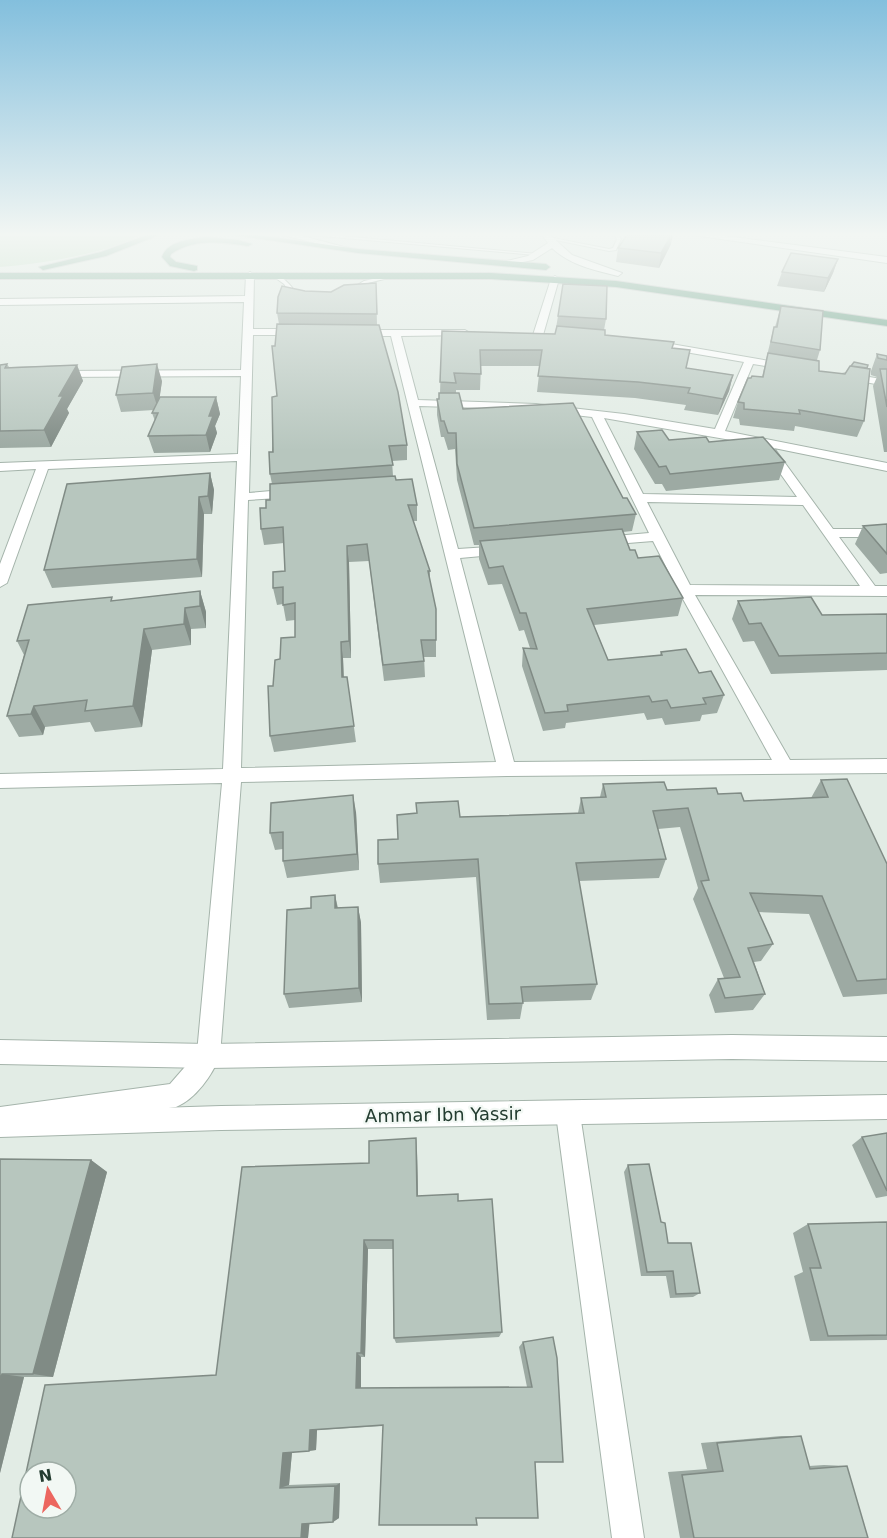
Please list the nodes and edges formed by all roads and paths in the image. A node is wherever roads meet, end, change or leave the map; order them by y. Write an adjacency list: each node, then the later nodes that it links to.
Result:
1 (249, 307): 5 (street)
2 (547, 307): 10 (street)
3 (777, 307): 4 (main road)
4 (887, 323)
5 (248, 332): 6 (street); 14 (street)
6 (316, 332)
7 (350, 333): 8 (street)
8 (395, 333): 9 (street); 18 (street)
9 (475, 333)
10 (538, 335)
11 (634, 342): 12 (street)
12 (750, 360): 13 (street); 20 (street)
13 (795, 368)
14 (246, 373): 15 (street); 22 (street)
15 (47, 374)
16 (830, 374): 17 (street)
17 (887, 383)
18 (413, 403): 19 (street); 35 (street)
19 (596, 414): 20 (street); 28 (street)
20 (718, 435): 21 (street)
21 (764, 442): 25 (street); 29 (street)
22 (243, 457): 23 (street); 27 (street)
23 (44, 466): 24 (street); 36 (street)
24 (0, 467)
25 (887, 467)
26 (309, 492): 27 (street)
27 (242, 497): 44 (street)
28 (639, 498): 29 (street); 32 (street)
29 (807, 501): 31 (street)
30 (887, 532): 31 (street)
31 (830, 533): 38 (street)
32 (658, 536): 33 (street); 37 (street)
33 (589, 542)
34 (520, 548): 35 (street)
35 (452, 555): 43 (street)
36 (0, 583)
37 (685, 590): 38 (street); 42 (street)
38 (871, 591): 39 (street)
39 (887, 591)
40 (831, 766): 41 (street); 42 (street); 46 (street)
41 (887, 766)
42 (785, 767): 43 (street)
43 (507, 769): 44 (street)
44 (232, 775): 45 (street); 49 (street)
45 (0, 781)
46 (841, 787)
47 (887, 1049): 49 (street)
48 (0, 1052): 49 (street)
49 (208, 1056): 52 (street)
50 (887, 1107): 51 (street, Ammar Ibn Yassir)
51 (568, 1114): 53 (street, Ammar Ibn Yassir); 54 (street)
52 (0, 1119)
53 (0, 1125)
54 (628, 1538)

